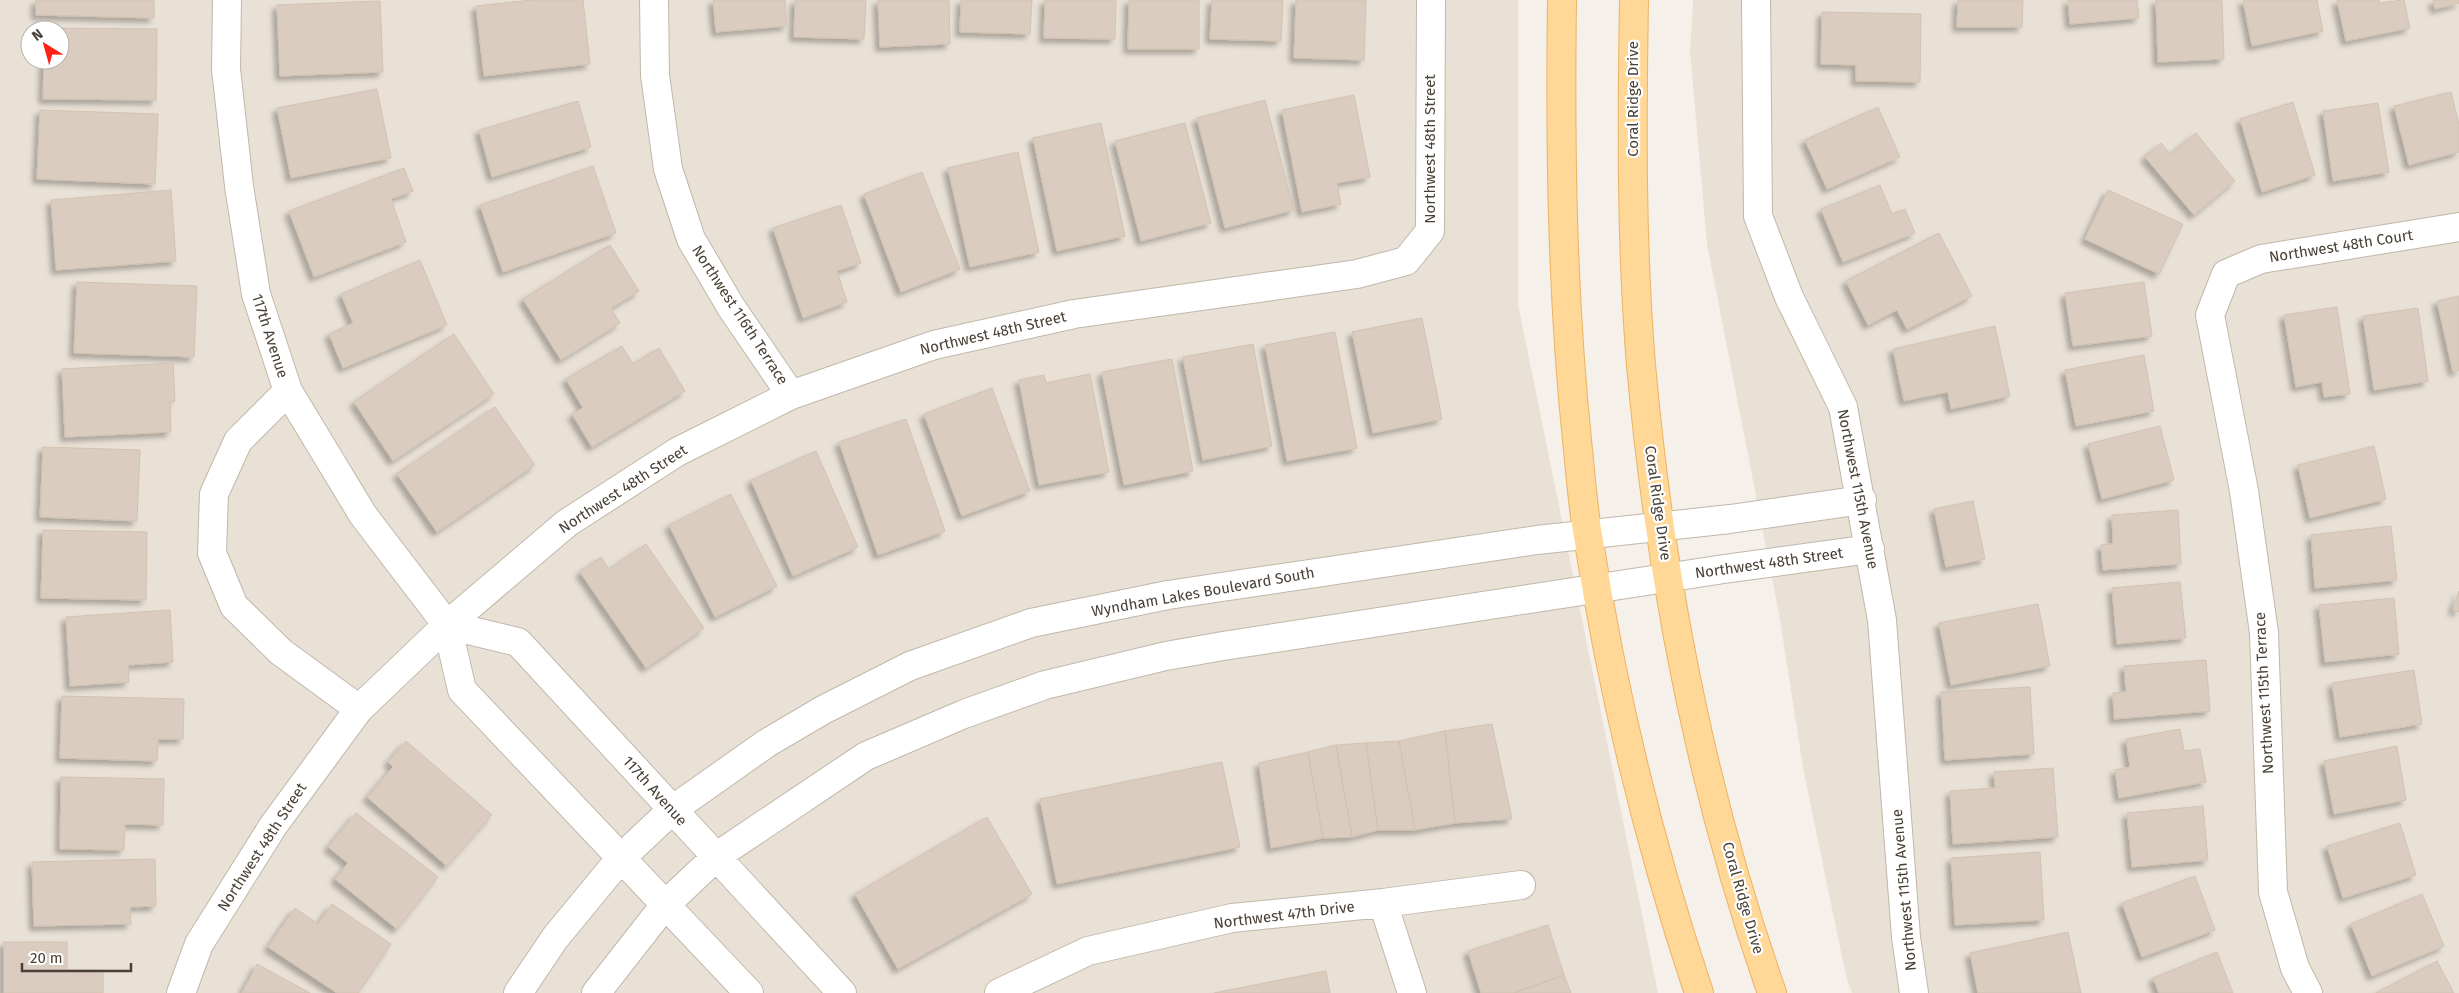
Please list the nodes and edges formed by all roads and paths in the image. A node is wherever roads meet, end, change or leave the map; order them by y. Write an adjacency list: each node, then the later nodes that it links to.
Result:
1 (227, 0): 9 (street, 117th Avenue)
2 (654, 0): 10 (street, Northwest 116th Terrace)
3 (1431, 0): 10 (street, Northwest 48th Street)
4 (1562, 0): 13 (main road)
5 (1634, 0): 12 (main road, Coral Ridge Drive)
6 (1756, 0): 11 (street, Northwest 115th Avenue)
7 (2459, 227): 8 (street, Northwest 48th Court)
8 (2226, 274): 35 (street, Northwest 115th Terrace)
9 (288, 392): 17 (street, 117th Avenue); 18 (street)
10 (791, 395): 17 (street, Northwest 48th Street)
11 (1862, 500): 12 (street); 14 (street, Northwest 115th Avenue)
12 (1661, 526): 13 (street, Wyndham Lakes Boulevard South); 15 (main road, Coral Ridge Drive)
13 (1587, 535): 16 (main road); 19 (street, Wyndham Lakes Boulevard South)
14 (1870, 549): 15 (street, Northwest 48th Street); 34 (street, Northwest 115th Avenue)
15 (1669, 578): 16 (street); 33 (main road, Coral Ridge Drive)
16 (1598, 589): 20 (street); 32 (main road)
17 (447, 625): 18 (street, Northwest 48th Street); 19 (street, 117th Avenue); 21 (street, 117th Avenue)
18 (359, 709): 25 (street, Northwest 48th Street)
19 (672, 810): 20 (street, 117th Avenue); 21 (street, Wyndham Lakes Boulevard South)
20 (717, 856): 24 (street); 29 (street, 117th Avenue)
21 (620, 859): 24 (street, 117th Avenue); 26 (street, Wyndham Lakes Boulevard South)
22 (1521, 885): 23 (street, Northwest 47th Drive)
23 (1383, 903): 30 (street, Northwest 47th Drive); 31 (street)
24 (664, 906): 27 (street); 28 (street, 117th Avenue)
25 (181, 993)
26 (518, 993)
27 (596, 993)
28 (749, 993)
29 (842, 993)
30 (999, 993)
31 (1412, 993)
32 (1699, 993)
33 (1772, 993)
34 (1914, 993)
35 (2308, 993)

